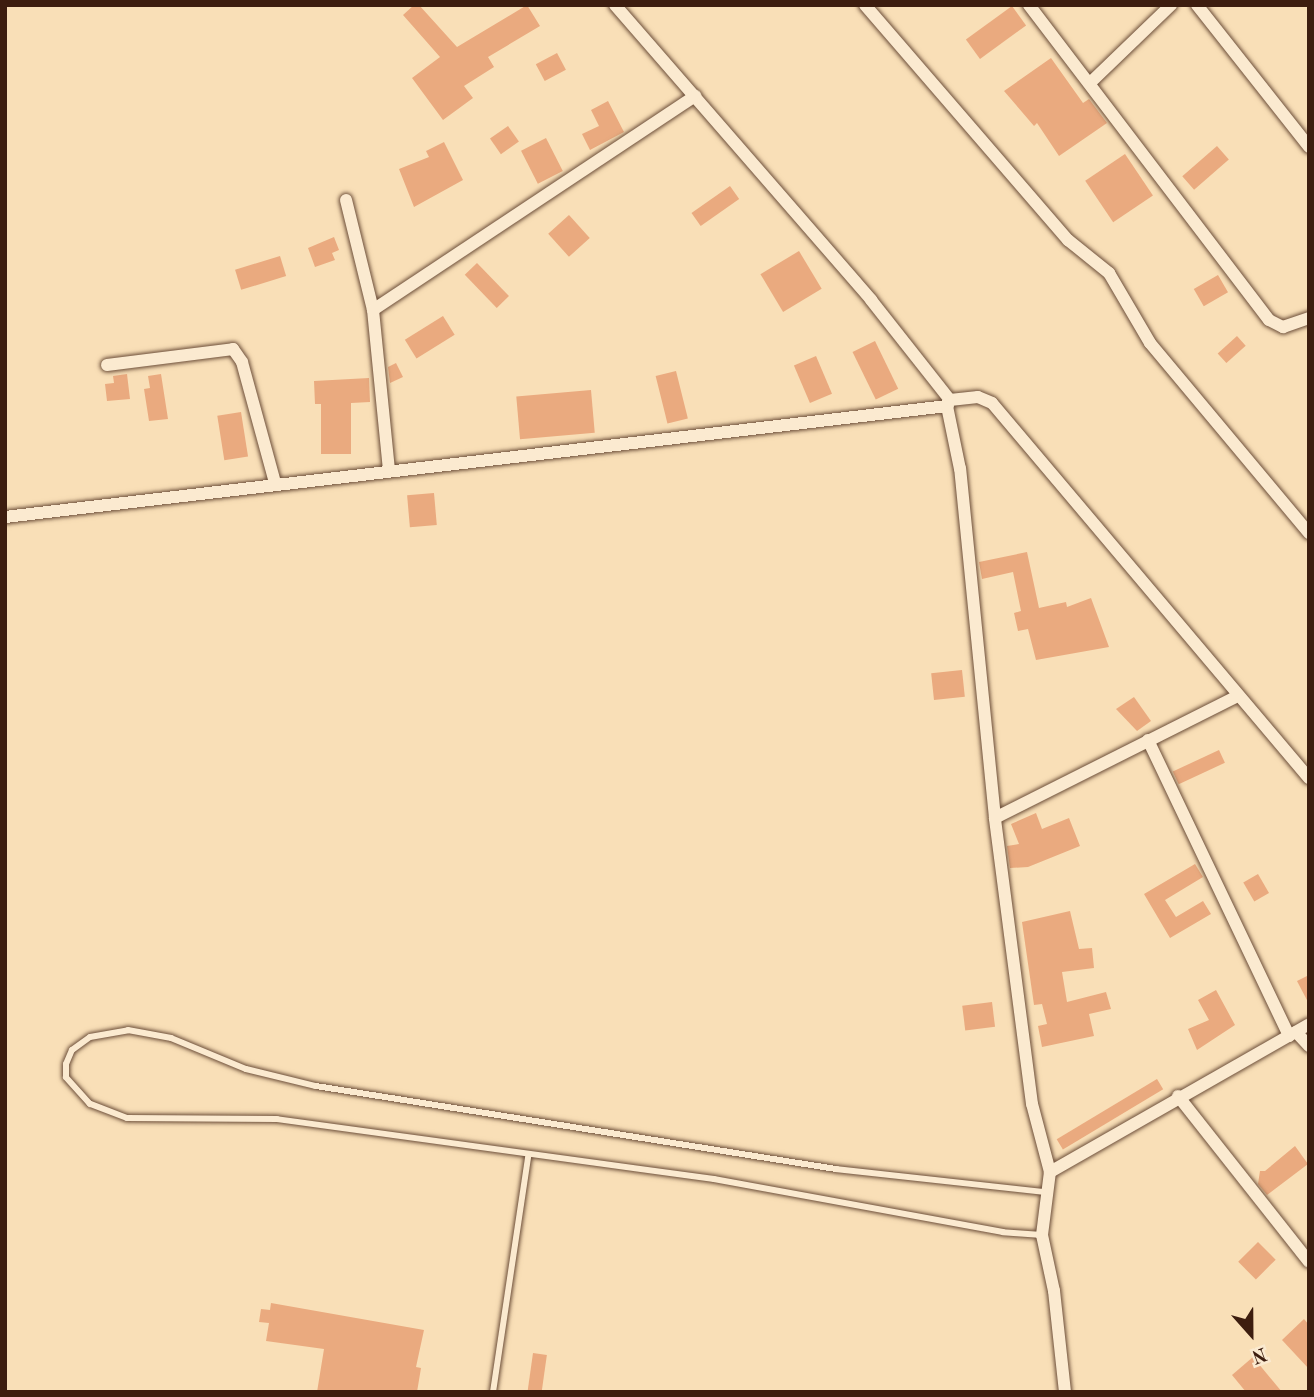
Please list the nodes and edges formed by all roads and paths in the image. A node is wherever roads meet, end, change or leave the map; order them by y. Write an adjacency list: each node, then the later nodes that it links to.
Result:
1 (615, 5): 7 (street)
2 (865, 5): 18 (street)
3 (1029, 5): 6 (street)
4 (1171, 5): 6 (street)
5 (1197, 5): 8 (street)
6 (1091, 82): 12 (street)
7 (695, 96): 11 (street); 14 (street)
8 (1304, 131): 9 (street)
9 (1309, 147)
10 (346, 200): 11 (street)
11 (373, 310): 15 (street)
12 (1309, 318)
13 (107, 365): 16 (street)
14 (948, 403): 15 (street); 19 (street); 22 (street)
15 (389, 470): 16 (street)
16 (275, 482): 17 (street)
17 (5, 517)
18 (1309, 533)
19 (1238, 696): 20 (street); 21 (street)
20 (1148, 740): 22 (street); 24 (street)
21 (1309, 778)
22 (995, 818): 28 (street)
23 (1309, 1024): 24 (street)
24 (1293, 1034): 25 (street); 26 (street)
25 (1309, 1046)
26 (1178, 1097): 28 (street); 31 (street)
27 (528, 1157): 29 (lane); 30 (lane); 32 (lane)
28 (1050, 1172): 29 (street)
29 (1045, 1192): 30 (street)
30 (1042, 1235): 33 (street)
31 (1309, 1262)
32 (493, 1392)
33 (1065, 1392)

